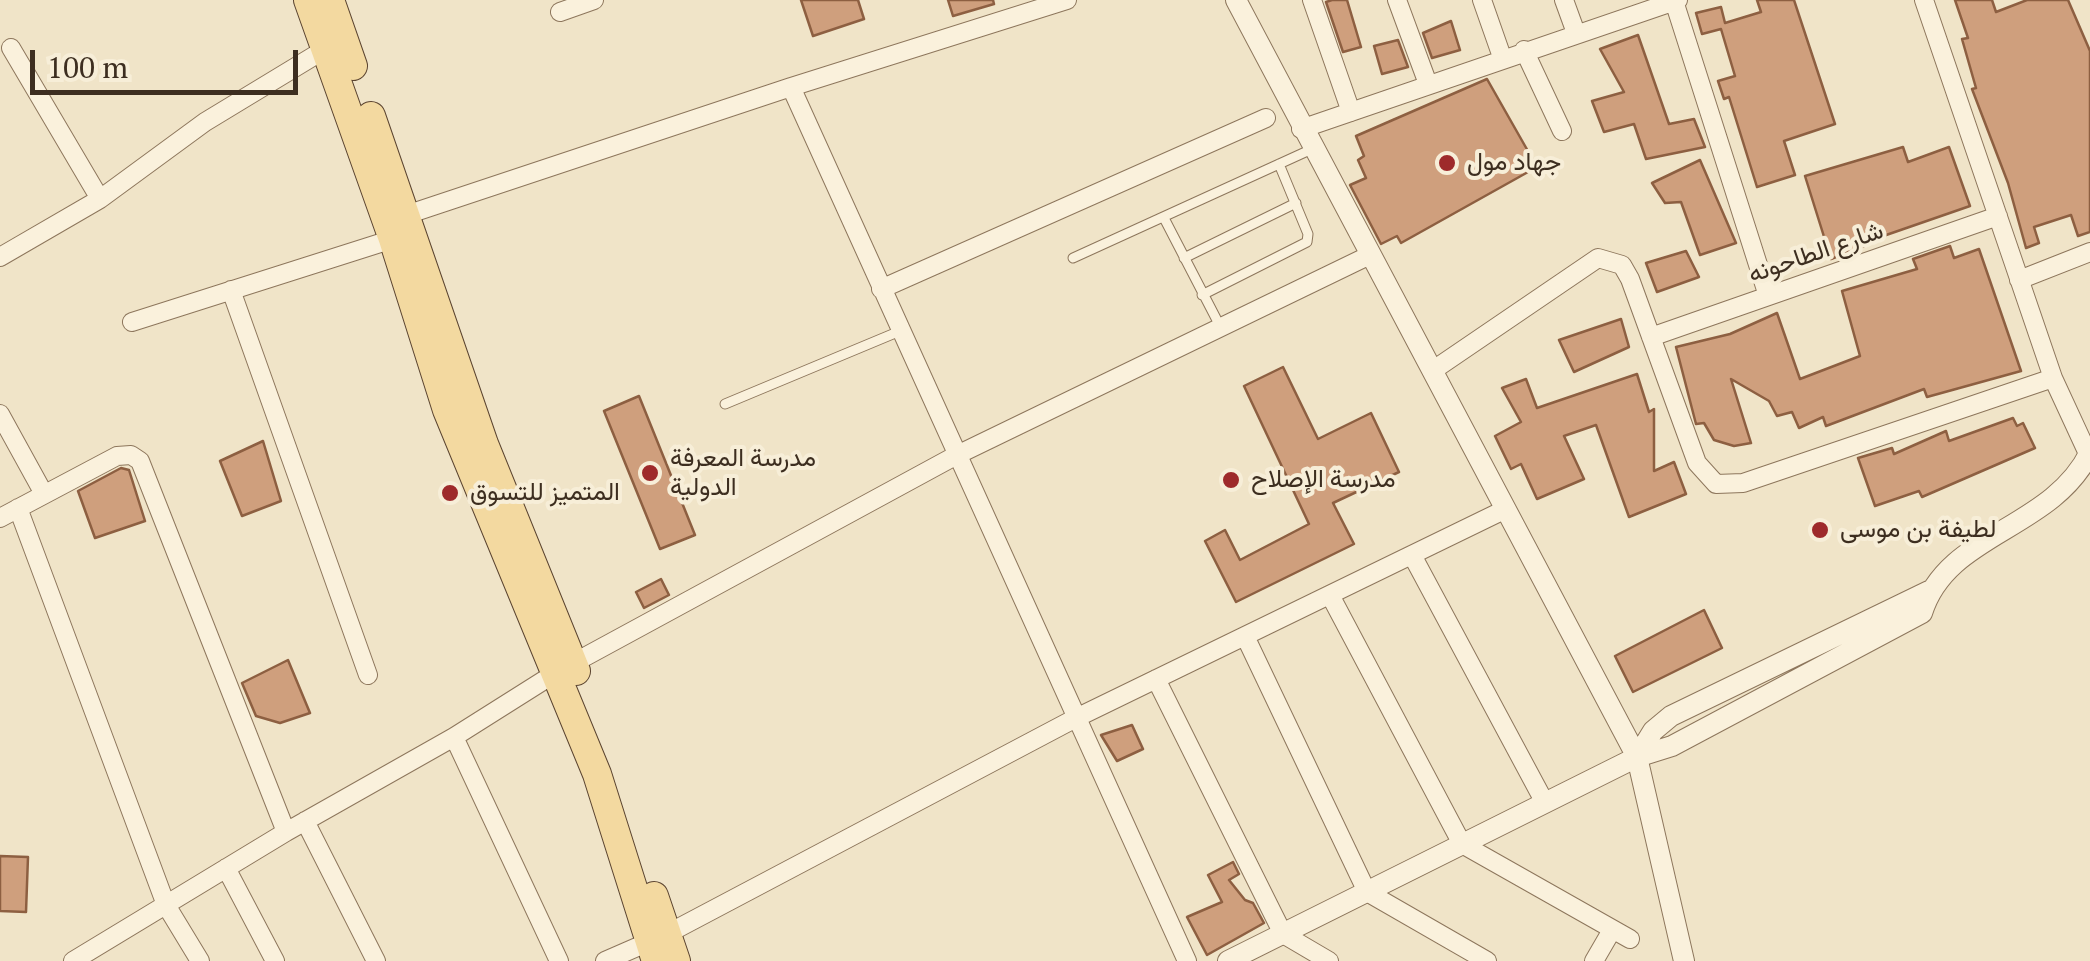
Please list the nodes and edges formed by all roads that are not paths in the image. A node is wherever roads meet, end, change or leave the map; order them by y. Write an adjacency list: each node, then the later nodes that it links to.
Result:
1 (308, 0): 16 (main road)
2 (330, 0): 31 (main road)
3 (594, 0): 13 (street)
4 (1236, 0): 23 (street)
5 (1312, 0): 21 (street)
6 (1397, 0): 19 (street)
7 (1482, 0): 18 (street)
8 (1564, 0): 14 (street)
9 (1924, 0): 29 (street)
10 (1062, 1): 20 (street)
11 (1676, 1): 12 (street); 41 (street)
12 (1652, 4): 14 (street)
13 (560, 12)
14 (1576, 33): 17 (street)
15 (11, 48): 27 (street)
16 (327, 48): 27 (street); 31 (main road)
17 (1524, 50): 18 (street); 24 (street)
18 (1502, 57): 19 (street)
19 (1428, 84): 21 (street)
20 (790, 87): 31 (street); 38 (street)
21 (1352, 112): 23 (street)
22 (1266, 118): 38 (street)
23 (1301, 129): 25 (street)
24 (1562, 131)
25 (1312, 148): 26 (lane); 33 (street)
26 (1279, 164): 28 (lane); 30 (lane)
27 (100, 198): 34 (street)
28 (1296, 203): 36 (lane); 40 (lane)
29 (1998, 216): 37 (street); 41 (street, شارع الطاحونه)
30 (1164, 218): 35 (lane); 36 (lane)
31 (400, 227): 39 (street); 60 (main road)
32 (2090, 252): 37 (street)
33 (1370, 255): 43 (street); 46 (street)
34 (0, 257)
35 (1073, 258)
36 (1184, 258): 40 (lane)
37 (2020, 280): 47 (street)
38 (881, 289): 44 (street)
39 (231, 290): 42 (street); 61 (street)
40 (1202, 295): 43 (lane)
41 (1768, 296): 45 (street, شارع الطاحونه)
42 (132, 322)
43 (1221, 328): 50 (street)
44 (900, 331): 48 (lane); 50 (street)
45 (1651, 336): 46 (street); 47 (street)
46 (1432, 371): 54 (street)
47 (2053, 378): 51 (street)
48 (725, 404)
49 (0, 414): 52 (street)
50 (956, 456): 60 (street); 63 (street)
51 (2089, 456): 57 (street)
52 (44, 494): 53 (street); 68 (street)
53 (18, 508): 55 (street); 72 (street)
54 (1506, 510): 56 (street); 65 (street)
55 (0, 518)
56 (1412, 555): 58 (street); 66 (street)
57 (1929, 591): 65 (street); 65 (street)
58 (1330, 595): 59 (street); 69 (street)
59 (1245, 636): 62 (street); 71 (street)
60 (566, 668): 64 (street); 76 (main road)
61 (368, 674)
62 (1156, 680): 63 (street); 74 (street)
63 (1074, 719): 76 (street); 83 (street)
64 (454, 737): 67 (street); 81 (street)
65 (1637, 757): 66 (street); 88 (street)
66 (1545, 803): 69 (street)
67 (306, 821): 68 (street); 80 (street)
68 (286, 832): 70 (street)
69 (1462, 844): 71 (street); 73 (street)
70 (226, 868): 72 (street); 79 (street)
71 (1367, 892): 74 (street); 86 (street)
72 (166, 904): 77 (street); 78 (street)
73 (1612, 930): 75 (street); 87 (street)
74 (1282, 934): 84 (street); 85 (street)
75 (1630, 939)
76 (662, 950): 82 (street)
77 (73, 961)
78 (200, 961)
79 (275, 961)
80 (376, 961)
81 (559, 961)
82 (605, 961)
83 (1187, 961)
84 (1228, 961)
85 (1328, 961)
86 (1487, 961)
87 (1594, 961)
88 (1684, 961)

